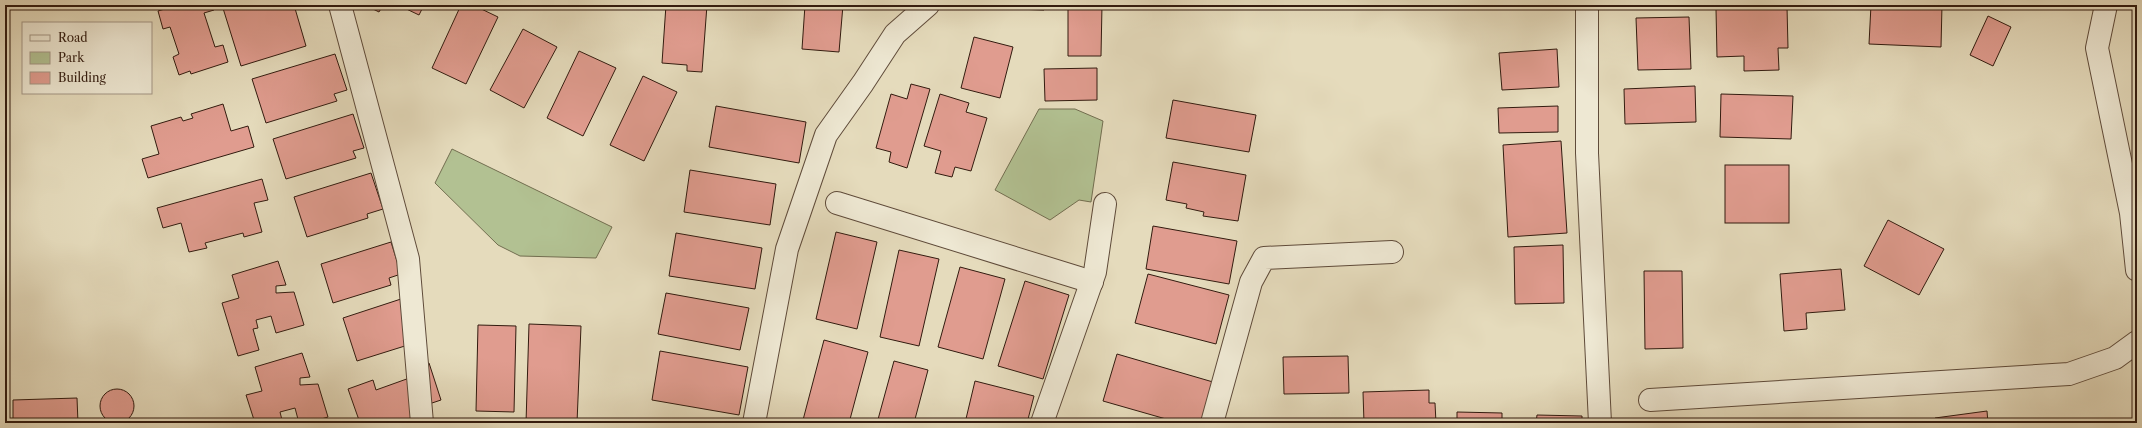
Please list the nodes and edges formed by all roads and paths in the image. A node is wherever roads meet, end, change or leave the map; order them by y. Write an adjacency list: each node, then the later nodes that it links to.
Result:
1 (340, 5): 12 (street)
2 (928, 5): 13 (street)
3 (1587, 5): 16 (street)
4 (2106, 5): 8 (street)
5 (837, 203): 9 (street)
6 (1105, 204): 9 (street)
7 (1392, 252): 15 (street)
8 (2137, 270)
9 (1092, 282): 14 (street)
10 (2137, 342): 11 (street)
11 (1650, 400)
12 (422, 423)
13 (754, 423)
14 (1042, 423)
15 (1212, 423)
16 (1600, 423)

